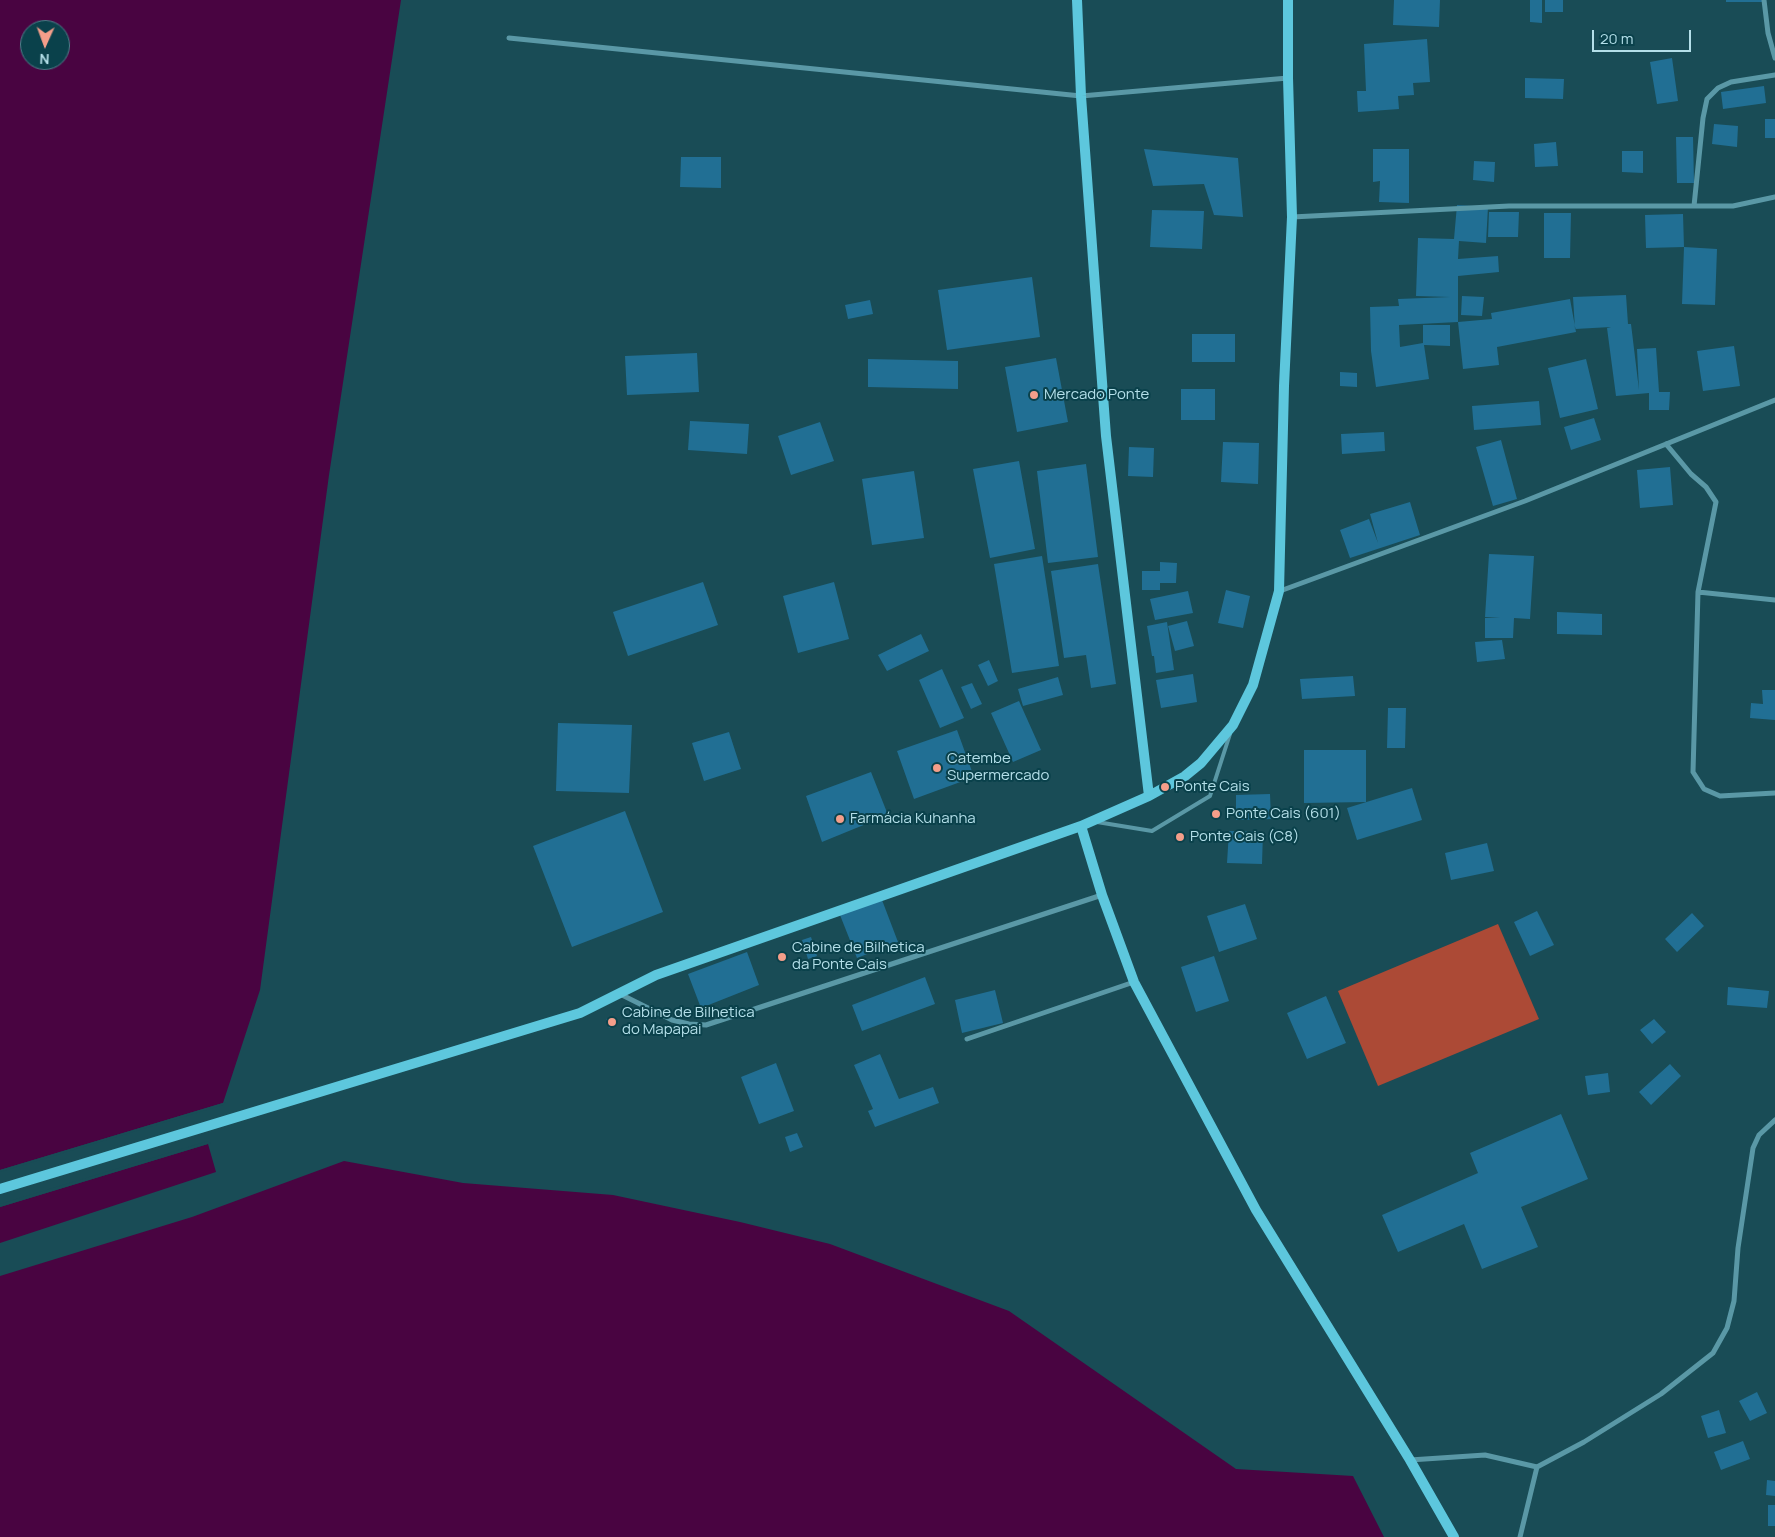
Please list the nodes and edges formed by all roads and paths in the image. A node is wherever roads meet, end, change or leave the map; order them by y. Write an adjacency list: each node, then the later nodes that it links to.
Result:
1 (1077, 0): 8 (street)
2 (1288, 0): 7 (street)
3 (1764, 0): 5 (street)
4 (509, 38): 8 (street)
5 (1775, 58)
6 (1775, 75): 10 (street)
7 (1288, 78): 8 (street); 11 (street)
8 (1081, 96): 19 (street)
9 (1775, 197): 10 (street)
10 (1694, 206): 11 (street)
11 (1292, 217): 14 (street)
12 (1775, 400): 13 (street)
13 (1666, 444): 14 (street); 15 (street)
14 (1279, 591): 17 (street)
15 (1698, 592): 16 (street); 18 (street)
16 (1775, 600)
17 (1233, 724): 19 (street); 20 (lane)
18 (1775, 793)
19 (1149, 796): 20 (street)
20 (1092, 821): 21 (street)
21 (1081, 826): 22 (street); 24 (street)
22 (1102, 895): 23 (street); 24 (street)
23 (1134, 982): 25 (street); 28 (street)
24 (619, 993): 27 (street)
25 (967, 1039)
26 (1775, 1120): 29 (street)
27 (0, 1189)
28 (1410, 1460): 29 (street); 30 (street)
29 (1537, 1466): 31 (street)
30 (1454, 1537)
31 (1520, 1537)

